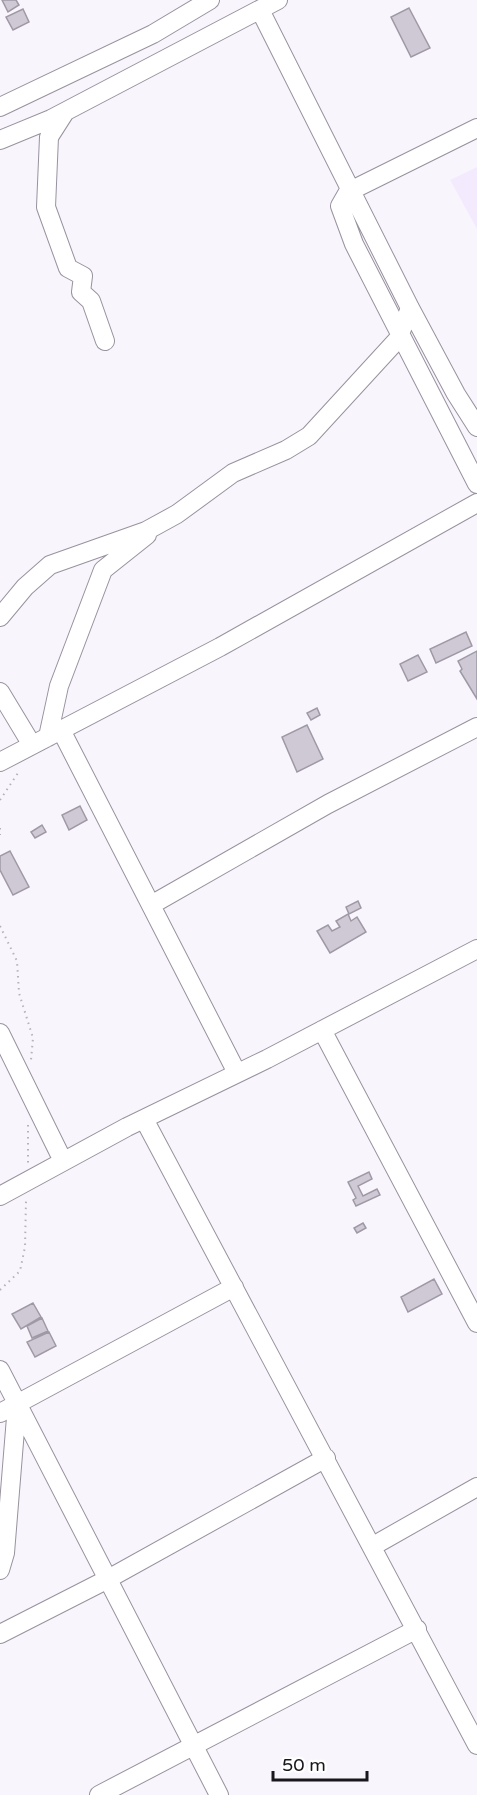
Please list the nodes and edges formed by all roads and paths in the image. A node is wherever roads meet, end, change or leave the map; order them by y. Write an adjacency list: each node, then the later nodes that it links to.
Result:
1 (210, 0): 4 (street)
2 (278, 0): 3 (street)
3 (260, 10): 5 (street); 8 (street)
4 (0, 108)
5 (65, 112): 7 (street); 11 (street)
6 (477, 128): 8 (street)
7 (0, 140)
8 (351, 190): 9 (street); 10 (street)
9 (410, 308): 10 (street); 12 (street)
10 (400, 335): 13 (street); 15 (street)
11 (105, 341)
12 (477, 427)
13 (477, 484)
14 (477, 503): 19 (street)
15 (165, 520): 16 (street); 19 (street)
16 (0, 617)
17 (0, 692): 19 (street)
18 (477, 727): 23 (street)
19 (47, 737): 20 (street); 23 (street)
20 (0, 762)
21 (0, 828): 22 (path)
22 (0, 835)
23 (151, 905): 27 (street)
24 (477, 949): 25 (street)
25 (321, 1030): 27 (street); 32 (street)
26 (0, 1033): 29 (street)
27 (237, 1073): 28 (street)
28 (144, 1119): 29 (street); 31 (street)
29 (63, 1161): 30 (street)
30 (0, 1196)
31 (234, 1287): 35 (street); 37 (street)
32 (471, 1297): 33 (street)
33 (477, 1323)
34 (0, 1370): 35 (street)
35 (17, 1404): 36 (street); 40 (street); 41 (street)
36 (0, 1413)
37 (326, 1458): 39 (street); 41 (street)
38 (477, 1487): 39 (street)
39 (373, 1546): 42 (street)
40 (0, 1570)
41 (108, 1580): 43 (street); 45 (street)
42 (417, 1629): 44 (street); 45 (street)
43 (0, 1634)
44 (477, 1745)
45 (194, 1746): 46 (street); 47 (street)
46 (99, 1795)
47 (219, 1795)

